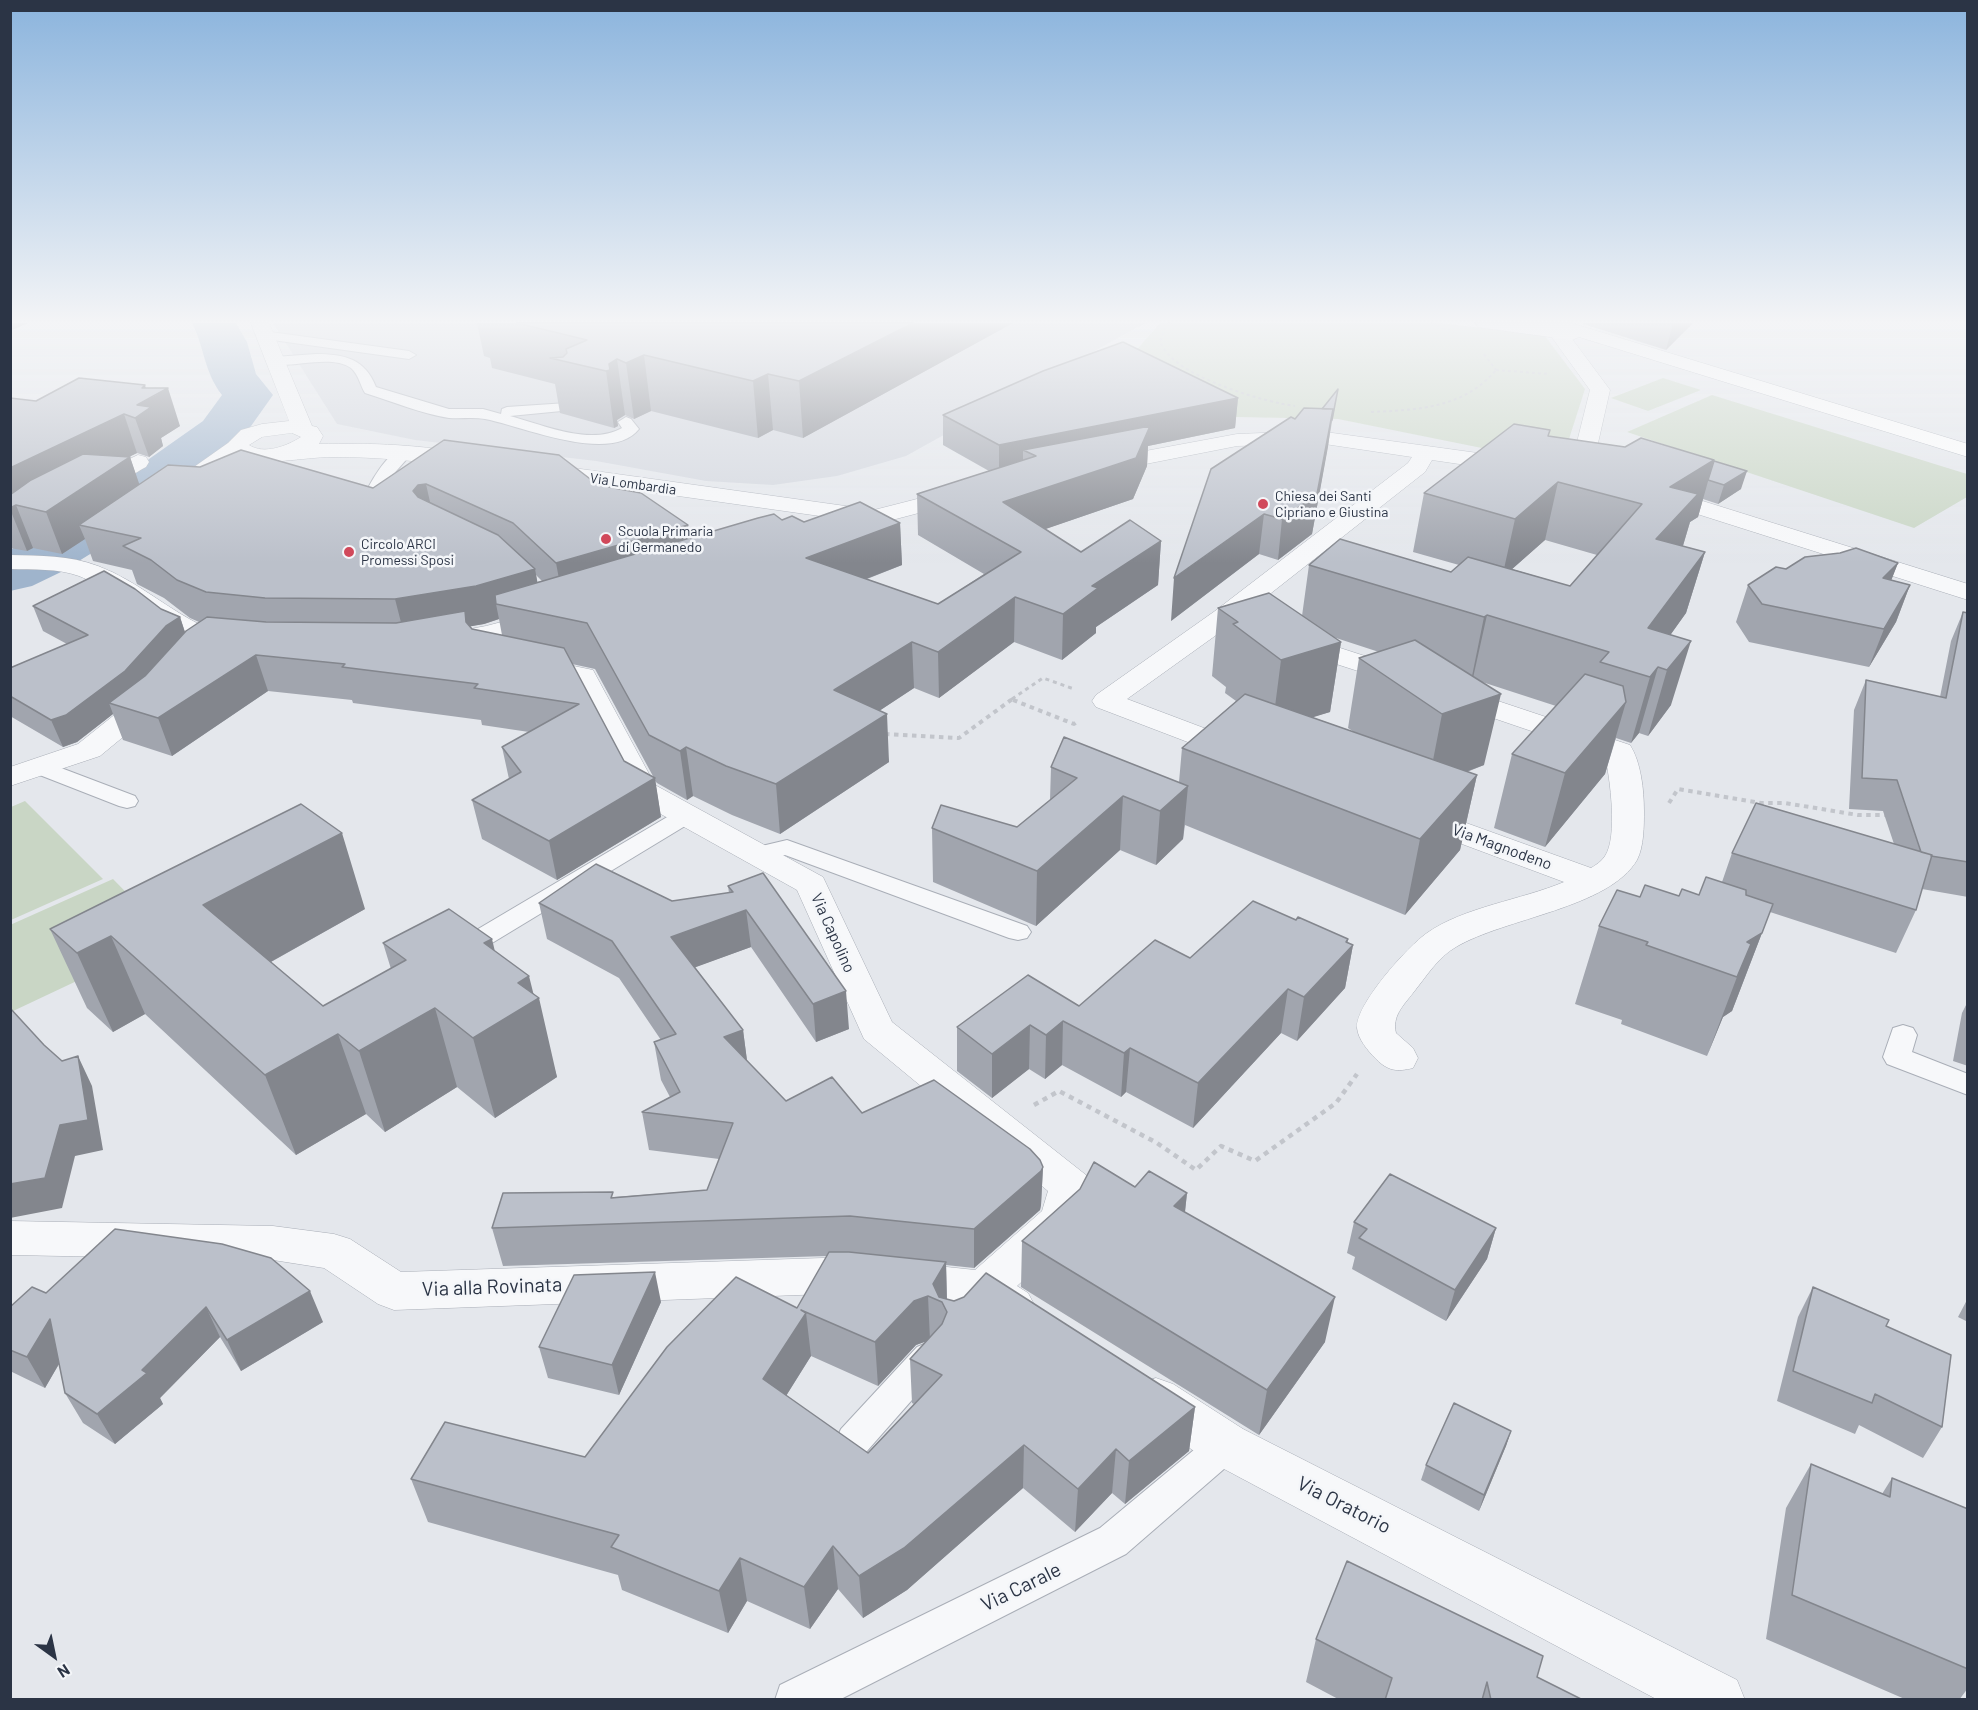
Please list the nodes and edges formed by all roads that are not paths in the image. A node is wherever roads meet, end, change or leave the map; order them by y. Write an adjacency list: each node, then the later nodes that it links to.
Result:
1 (274, 403): 10 (street)
2 (276, 403): 9 (street)
3 (415, 403): 7 (lane)
4 (1595, 403): 14 (street)
5 (1810, 403): 11 (main road)
6 (567, 407): 7 (lane)
7 (483, 414): 8 (lane)
8 (627, 422)
9 (303, 429): 10 (street); 12 (street)
10 (242, 441): 15 (street); 15 (street)
11 (1968, 451)
12 (286, 452): 13 (street); 15 (street)
13 (405, 452): 17 (street); 23 (lane)
14 (1425, 453): 19 (street); 31 (street)
15 (264, 455)
16 (138, 462): 22 (street)
17 (485, 463)
18 (520, 468): 24 (street, Via Lombardia)
19 (1089, 468)
20 (1632, 486): 29 (street)
21 (982, 490): 24 (street)
22 (78, 493)
23 (369, 504)
24 (872, 517): 25 (street)
25 (815, 535)
26 (95, 546): 28 (street)
27 (10, 562): 28 (street)
28 (56, 564): 32 (street)
29 (1968, 591)
30 (559, 609): 35 (street)
31 (1224, 617): 36 (street); 43 (street, Via Magnodeno)
32 (213, 641): 33 (street); 37 (street)
33 (255, 645)
34 (426, 645): 35 (street)
35 (501, 651): 41 (street, Via Capolino)
36 (1262, 760)
37 (40, 767): 38 (street); 39 (lane)
38 (10, 777)
39 (127, 801)
40 (1396, 809): 43 (street, Via Magnodeno)
41 (687, 815): 42 (street, Via Capolino); 45 (lane)
42 (757, 854): 44 (lane); 50 (street, Via Capolino)
43 (1596, 882): 47 (street, Via Magnodeno)
44 (1018, 932)
45 (440, 963)
46 (1903, 1035): 48 (lane)
47 (1399, 1058)
48 (1968, 1085)
49 (10, 1238): 50 (street, Via alla Rovinata)
50 (975, 1301): 51 (street)
51 (1045, 1328)
52 (929, 1357): 54 (lane)
53 (1115, 1373): 55 (street, Via Oratorio)
54 (854, 1440)
55 (1226, 1445): 56 (lane, Via Carale); 57 (street, Via Oratorio)
56 (795, 1700)
57 (1717, 1700)

